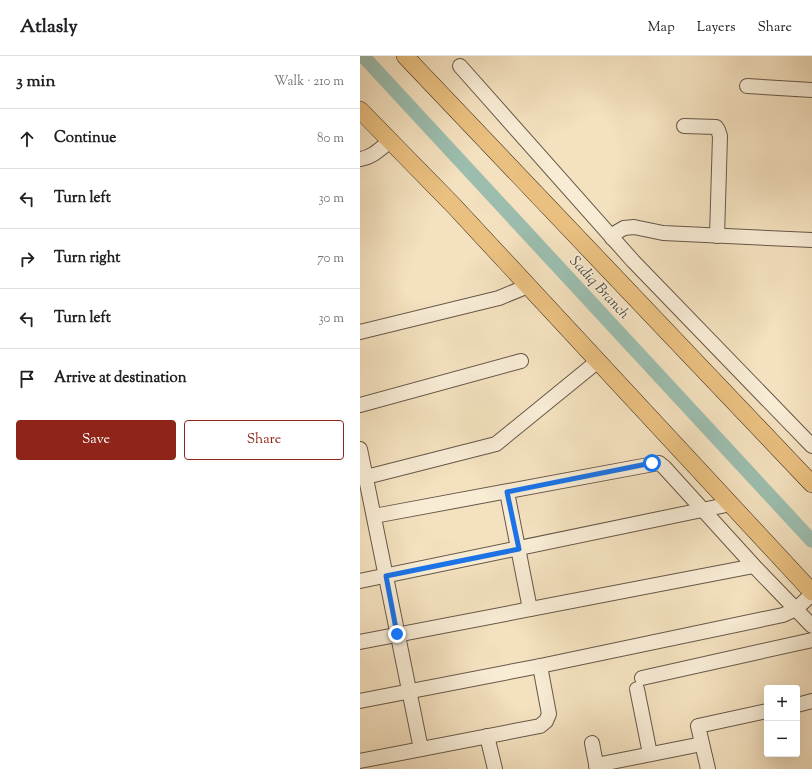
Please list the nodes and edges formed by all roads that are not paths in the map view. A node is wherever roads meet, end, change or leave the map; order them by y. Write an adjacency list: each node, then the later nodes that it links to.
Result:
1 (405, 56): 20 (main road)
2 (460, 66): 10 (street)
3 (748, 86): 4 (street)
4 (812, 90)
5 (360, 110): 7 (main road)
6 (684, 126): 9 (street)
7 (390, 141): 8 (street); 12 (main road)
8 (360, 159)
9 (717, 236): 10 (street); 11 (street)
10 (612, 238): 17 (street)
11 (812, 240)
12 (528, 286): 13 (street); 15 (main road)
13 (360, 332)
14 (521, 361): 16 (street)
15 (598, 361): 19 (street); 22 (main road)
16 (360, 405)
17 (812, 446)
18 (360, 449): 19 (street)
19 (366, 477): 24 (street)
20 (812, 484)
21 (507, 492): 23 (street); 24 (street); 25 (street)
22 (731, 504): 23 (street); 29 (main road)
23 (703, 511): 25 (street); 26 (street)
24 (374, 516): 27 (street)
25 (519, 549): 27 (street); 30 (street)
26 (754, 566): 30 (street); 31 (street)
27 (386, 576): 28 (street); 33 (street)
28 (360, 581)
29 (812, 593): 31 (street)
30 (530, 609): 33 (street)
31 (796, 609): 32 (street); 36 (street)
32 (812, 626)
33 (397, 634): 35 (street); 37 (street)
34 (812, 640): 46 (street)
35 (360, 642)
36 (540, 666): 37 (street); 42 (street)
37 (409, 691): 38 (street); 45 (street)
38 (360, 701)
39 (812, 701): 40 (street)
40 (800, 703)
41 (764, 712): 44 (street)
42 (487, 736): 45 (street); 49 (street)
43 (592, 743): 48 (street)
44 (702, 744): 46 (street); 50 (street)
45 (421, 749): 47 (street)
46 (650, 754): 48 (street)
47 (365, 763)
48 (597, 767)
49 (495, 769)
50 (708, 769)

